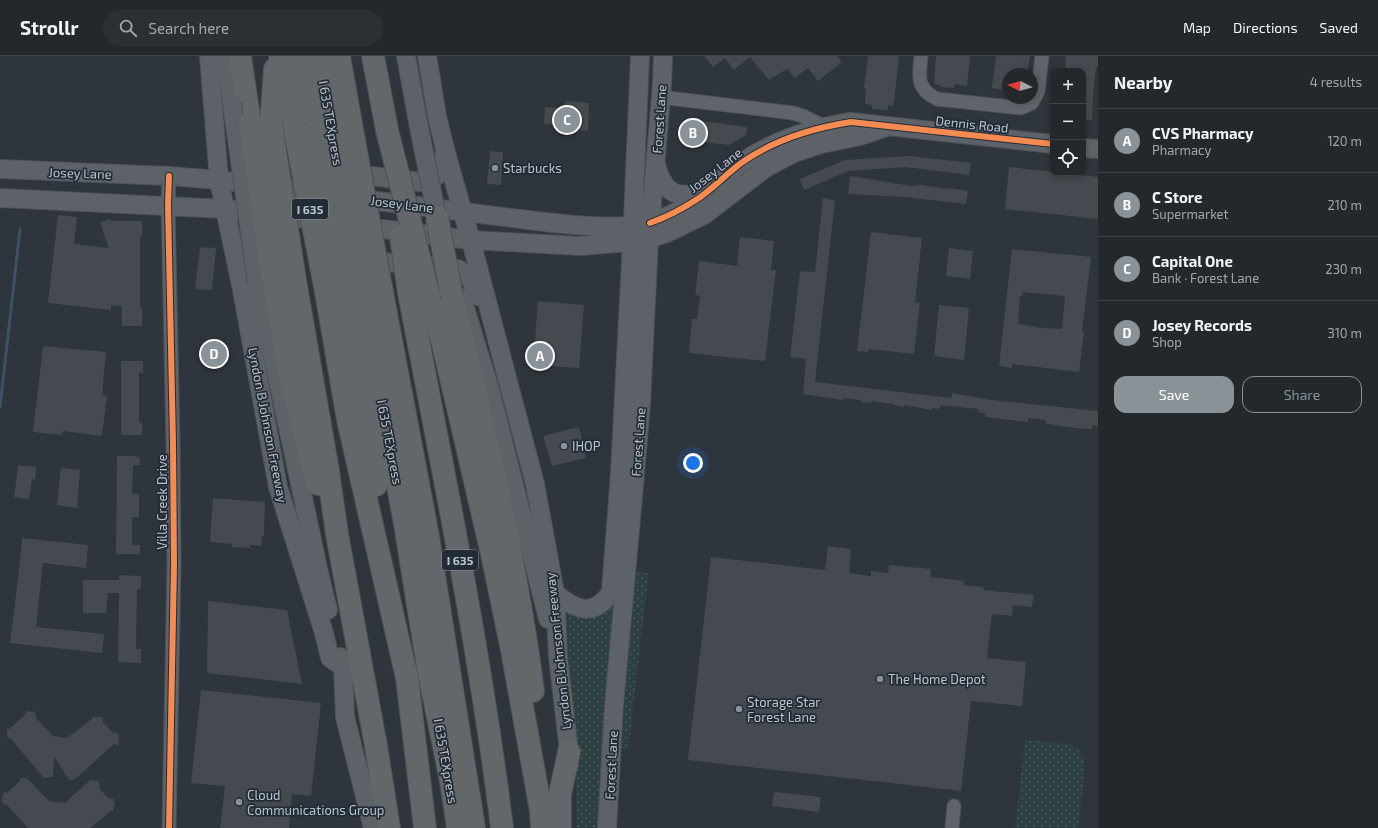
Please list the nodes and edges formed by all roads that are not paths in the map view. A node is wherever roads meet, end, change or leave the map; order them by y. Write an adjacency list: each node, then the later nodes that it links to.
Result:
1 (209, 56): 16 (main road)
2 (226, 56): 43 (main road, bridge)
3 (240, 56): 18 (highway)
4 (276, 56): 18 (highway)
5 (280, 56): 44 (highway, I 635, bridge)
6 (301, 56): 21 (highway)
7 (318, 56): 21 (highway, I 635 TEXpress)
8 (339, 56): 21 (highway, I 635 TEXpress)
9 (373, 56): 45 (highway, bridge)
10 (406, 56): 37 (main road, bridge)
11 (427, 56): 24 (main road, Lyndon B Johnson Freeway)
12 (640, 56): 28 (main road, Forest Lane)
13 (663, 56): 17 (main road, Forest Lane)
14 (921, 56): 15 (street)
15 (1042, 56)
16 (211, 82): 24 (main road); 31 (main road)
17 (660, 97): 19 (street); 27 (main road, Forest Lane)
18 (261, 125): 43 (highway, bridge); 49 (highway, bridge)
19 (822, 126): 20 (main road, Josey Lane); 26 (main road, Josey Lane)
20 (888, 126): 22 (main road, Dennis Road); 26 (main road, Josey Lane)
21 (334, 132): 44 (highway, bridge); 48 (highway, I 635 TEXpress, bridge); 53 (highway, I 635 TEXpress, bridge)
22 (1050, 144)
23 (1086, 148): 25 (main road)
24 (445, 149): 36 (main road, Lyndon B Johnson Freeway)
25 (1098, 149)
26 (773, 154): 32 (main road, Josey Lane); 39 (main road, Josey Lane)
27 (656, 160): 32 (main road); 39 (main road, Forest Lane)
28 (636, 167): 38 (main road); 39 (main road, Forest Lane)
29 (0, 169): 30 (main road, Josey Lane)
30 (169, 176): 31 (main road, Josey Lane); 34 (street, Villa Creek Drive)
31 (219, 180): 35 (main road); 36 (main road, Josey Lane)
32 (715, 185): 39 (main road, Josey Lane)
33 (0, 198): 34 (main road, Josey Lane)
34 (168, 205): 35 (main road, Josey Lane); 57 (street, Villa Creek Drive)
35 (226, 209): 40 (main road, Josey Lane); 43 (main road)
36 (463, 212): 38 (main road, Josey Lane); 40 (main road, Lyndon B Johnson Freeway)
37 (437, 217): 46 (highway, bridge)
38 (597, 226): 39 (main road, Josey Lane)
39 (641, 232): 41 (main road, Josey Lane); 42 (main road, Forest Lane); 50 (main road, Forest Lane)
40 (470, 240): 41 (main road, Josey Lane); 47 (main road, Lyndon B Johnson Freeway)
41 (594, 246): 42 (main road)
42 (630, 281): 50 (main road, Forest Lane)
43 (258, 283): 47 (main road); 49 (highway); 58 (main road)
44 (335, 294): 60 (highway)
45 (419, 295): 56 (highway); 64 (highway, I 635)
46 (457, 297): 52 (main road); 56 (highway)
47 (494, 326): 51 (main road, Lyndon B Johnson Freeway)
48 (427, 531): 63 (highway, I 635 TEXpress); 64 (highway)
49 (337, 534): 59 (highway)
50 (620, 564): 51 (main road); 67 (main road, Forest Lane)
51 (555, 593): 52 (main road, Lyndon B Johnson Freeway)
52 (558, 656): 54 (main road, Lyndon B Johnson Freeway)
53 (429, 672): 61 (highway); 62 (highway, I 635 TEXpress)
54 (569, 752): 65 (highway); 66 (main road, Lyndon B Johnson Freeway)
55 (954, 806): 68 (street)
56 (542, 820)
57 (169, 828)
58 (373, 828)
59 (389, 828)
60 (425, 828)
61 (431, 828)
62 (458, 828)
63 (474, 828)
64 (502, 828)
65 (560, 828)
66 (570, 828)
67 (607, 828)
68 (952, 828)

